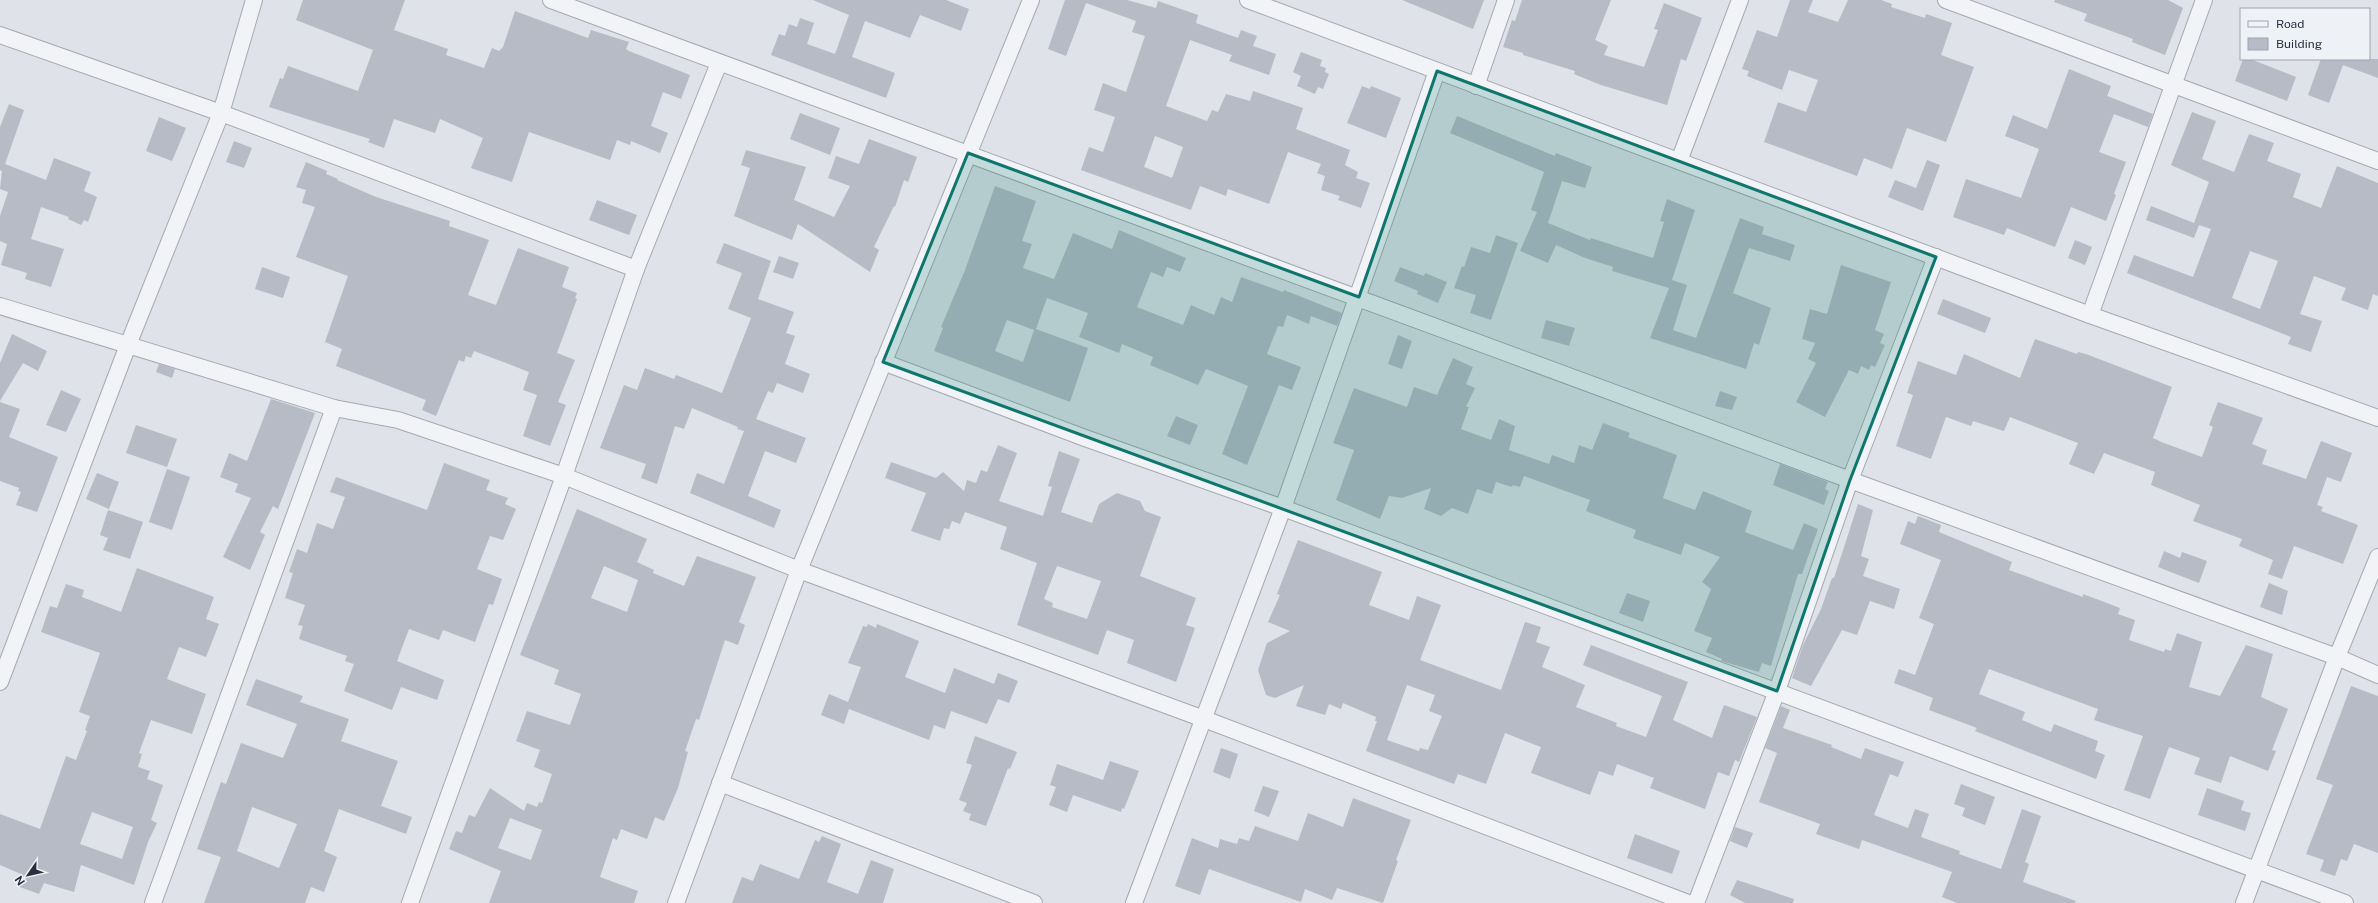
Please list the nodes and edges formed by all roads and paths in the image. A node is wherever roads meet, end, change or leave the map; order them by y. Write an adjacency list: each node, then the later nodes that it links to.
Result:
1 (254, 0): 16 (street)
2 (551, 0): 12 (street)
3 (1031, 0): 17 (street)
4 (1248, 0): 9 (street)
5 (1506, 0): 14 (street)
6 (1740, 0): 18 (street)
7 (1946, 0): 10 (street)
8 (2204, 0): 15 (street)
9 (1273, 4): 13 (street)
10 (1969, 4): 15 (street)
11 (0, 35): 16 (street)
12 (719, 63): 17 (street); 21 (street)
13 (1437, 71): 14 (street); 22 (street)
14 (1476, 86): 18 (street)
15 (2173, 86): 19 (street); 24 (street)
16 (221, 113): 21 (street); 25 (street)
17 (968, 153): 22 (street); 26 (street)
18 (1679, 161): 20 (street)
19 (2378, 161)
20 (1936, 257): 24 (street); 30 (street)
21 (636, 269): 29 (street)
22 (1359, 297): 30 (street); 31 (street)
23 (0, 306): 25 (street)
24 (2090, 314): 28 (street)
25 (128, 345): 27 (street); 36 (street)
26 (883, 362): 31 (street); 33 (street)
27 (334, 408): 29 (street); 41 (street)
28 (2378, 418)
29 (564, 476): 33 (street); 42 (street)
30 (1850, 480): 34 (street); 37 (street)
31 (1284, 508): 37 (street); 38 (street)
32 (2378, 556): 34 (street)
33 (799, 570): 38 (street); 39 (street)
34 (2337, 657): 35 (street); 40 (street)
35 (2378, 675)
36 (0, 682)
37 (1778, 691): 40 (street); 47 (street)
38 (1204, 719): 45 (street); 46 (street)
39 (720, 784): 43 (street); 44 (street)
40 (2256, 870): 48 (street); 49 (street)
41 (153, 903)
42 (410, 903)
43 (676, 903)
44 (1034, 903)
45 (1134, 903)
46 (1688, 903)
47 (1696, 903)
48 (2244, 903)
49 (2345, 903)

